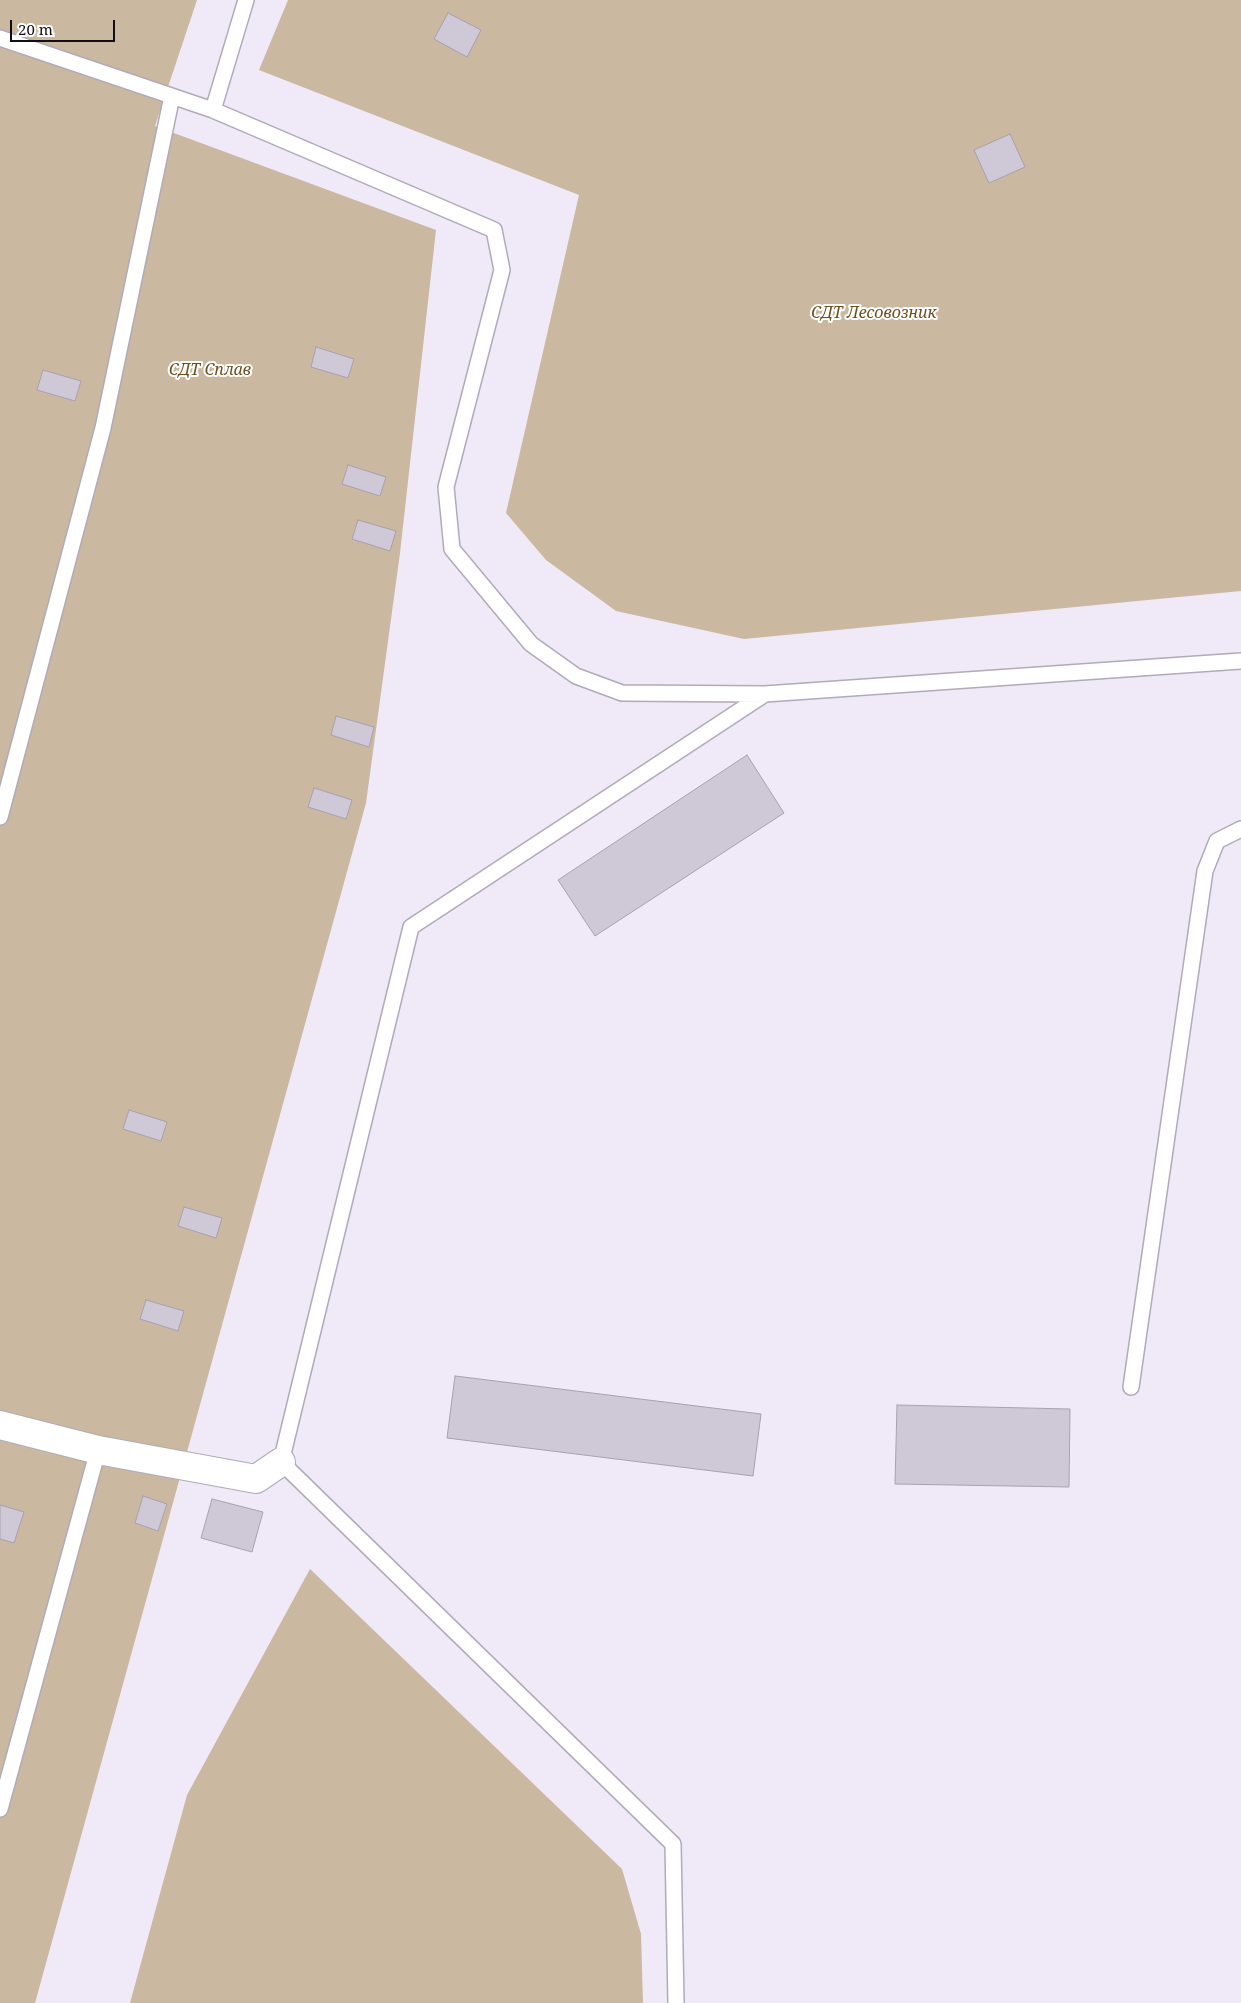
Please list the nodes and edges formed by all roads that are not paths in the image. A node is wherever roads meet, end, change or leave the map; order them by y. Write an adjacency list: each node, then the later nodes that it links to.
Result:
1 (246, 0): 4 (lane)
2 (0, 38): 3 (lane)
3 (172, 96): 4 (lane); 7 (lane)
4 (213, 110): 6 (lane)
5 (1241, 661): 6 (lane)
6 (765, 694): 12 (lane)
7 (0, 816)
8 (1241, 829): 9 (lane)
9 (1132, 1387)
10 (0, 1425): 11 (street)
11 (98, 1450): 12 (street); 13 (lane)
12 (281, 1462): 14 (lane)
13 (0, 1809)
14 (676, 2003)

